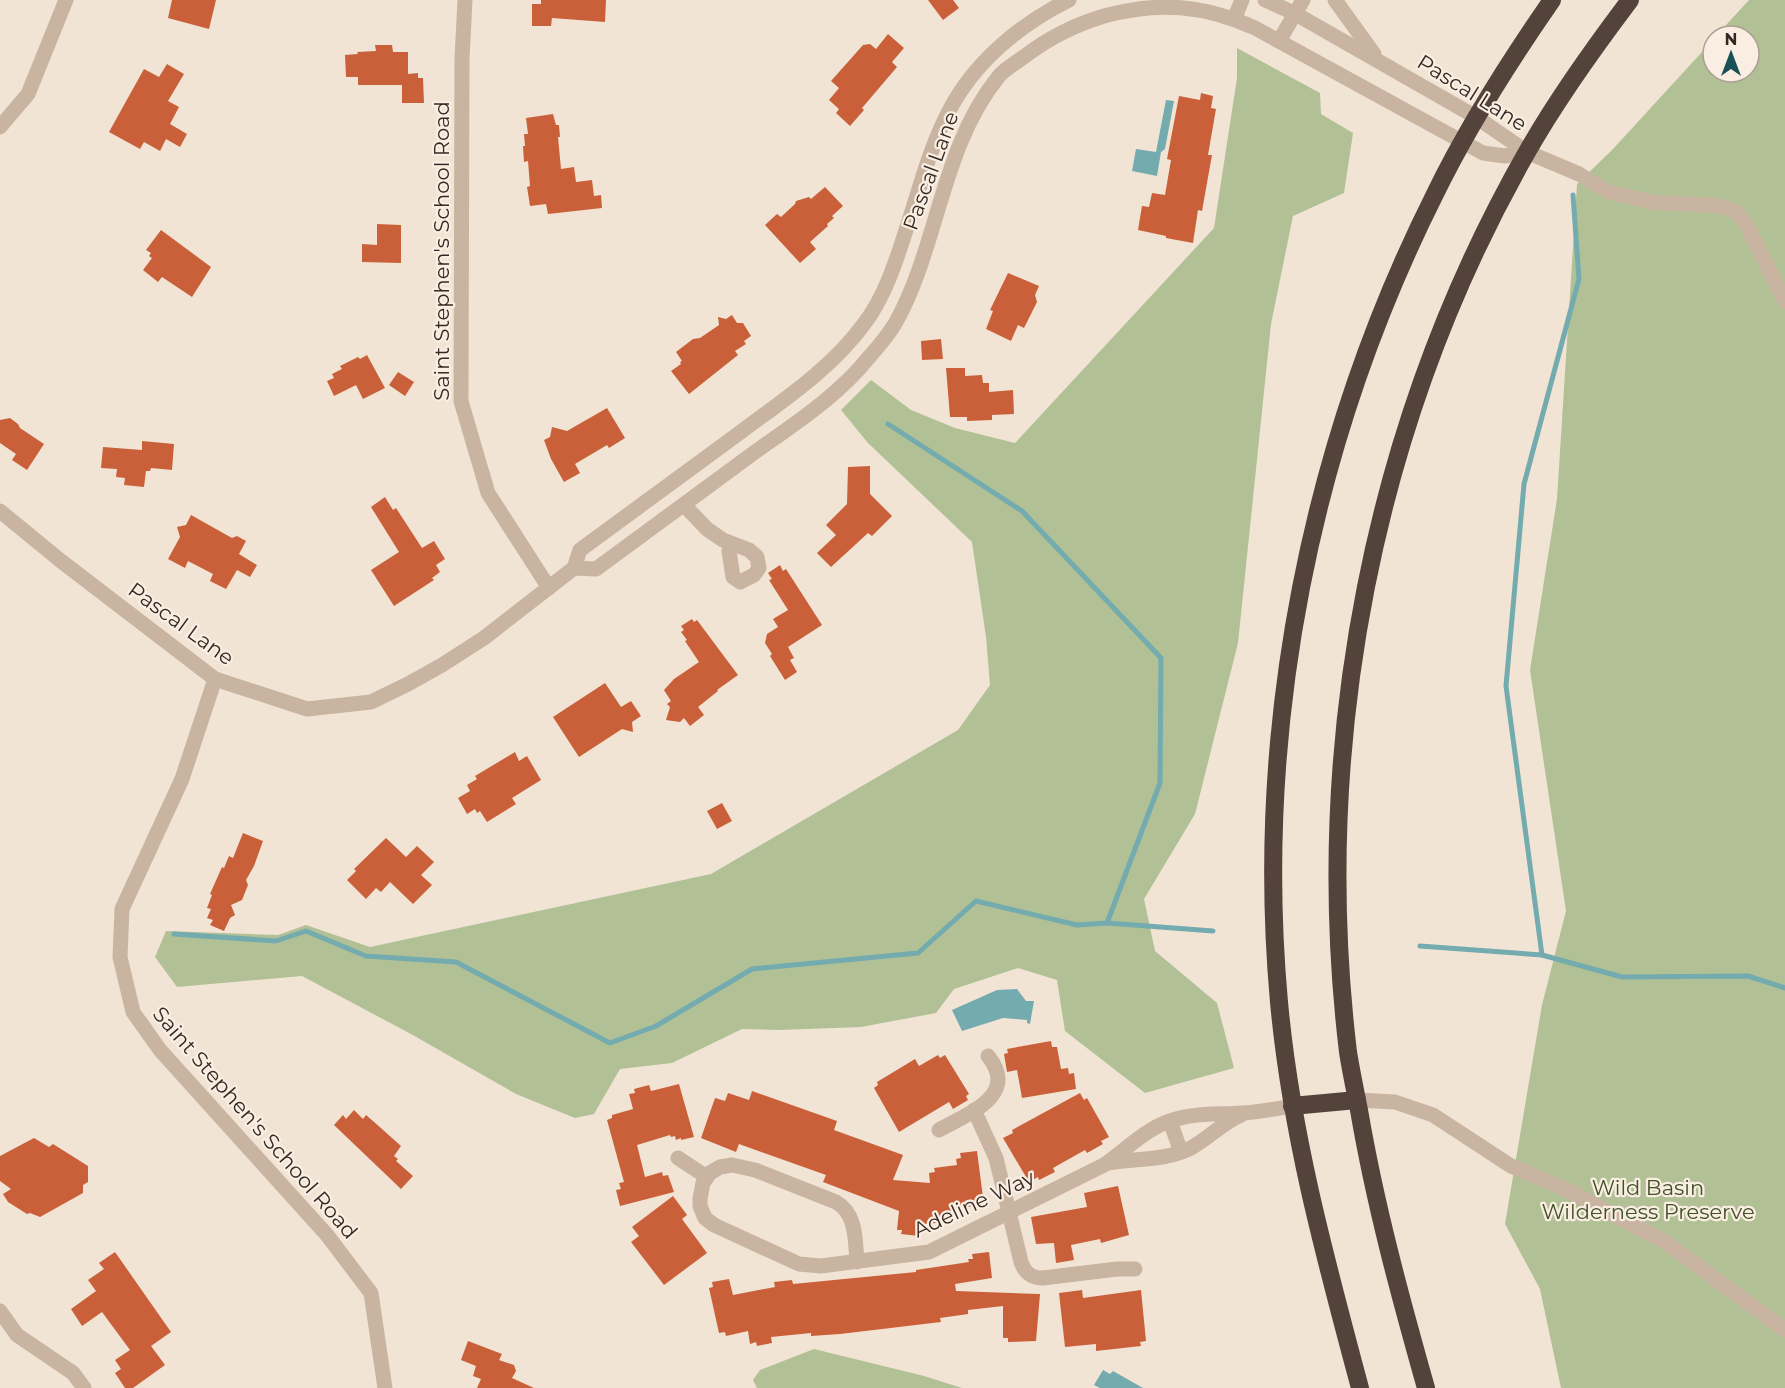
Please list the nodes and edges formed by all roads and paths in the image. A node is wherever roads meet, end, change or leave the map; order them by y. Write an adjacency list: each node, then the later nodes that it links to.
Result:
1 (66, 0): 17 (street)
2 (465, 0): 27 (street, Saint Stephen's School Road)
3 (1069, 0): 12 (street, Pascal Lane)
4 (1242, 0): 11 (street)
5 (1265, 0): 10 (street, Pascal Lane)
6 (1303, 0): 10 (street)
7 (1335, 0): 15 (street)
8 (1552, 0): 16 (highway)
9 (1630, 0): 19 (highway)
10 (1294, 13): 13 (street); 15 (street, Pascal Lane)
11 (1234, 19): 13 (street, Pascal Lane); 14 (street, Pascal Lane)
12 (1011, 36): 14 (street); 20 (street, Pascal Lane)
13 (1279, 41): 18 (street, Pascal Lane)
14 (1025, 56): 21 (street, Pascal Lane)
15 (1387, 66): 16 (street, Pascal Lane)
16 (1476, 117): 18 (highway); 19 (street, Pascal Lane)
17 (0, 127)
18 (1462, 142): 19 (street, Pascal Lane); 31 (highway)
19 (1527, 152): 22 (street); 30 (highway)
20 (917, 194): 21 (street); 26 (street, Pascal Lane)
21 (939, 205): 23 (street, Pascal Lane)
22 (1785, 301)
23 (684, 505): 25 (street); 26 (street, Pascal Lane)
24 (0, 511): 28 (street, Pascal Lane)
25 (731, 543)
26 (574, 568): 27 (street, Pascal Lane)
27 (549, 588): 28 (street, Pascal Lane)
28 (215, 679): 46 (street, Saint Stephen's School Road)
29 (988, 1056): 32 (street)
30 (1357, 1100): 31 (highway); 44 (street); 48 (highway)
31 (1292, 1106): 33 (street, Adeline Way); 47 (highway)
32 (974, 1110): 35 (street); 40 (street)
33 (1247, 1112): 34 (street, Adeline Way); 36 (street, Adeline Way)
34 (1170, 1120): 36 (street); 38 (street, Adeline Way)
35 (939, 1130)
36 (1181, 1152): 38 (street, Adeline Way)
37 (678, 1158): 39 (street)
38 (1104, 1165): 40 (street, Adeline Way)
39 (707, 1177): 41 (street); 41 (street, Adeline Way)
40 (1009, 1212): 41 (street, Adeline Way); 42 (street)
41 (857, 1262)
42 (1135, 1269)
43 (0, 1311): 45 (street)
44 (1785, 1330)
45 (84, 1388)
46 (385, 1388)
47 (1360, 1388)
48 (1426, 1388)

